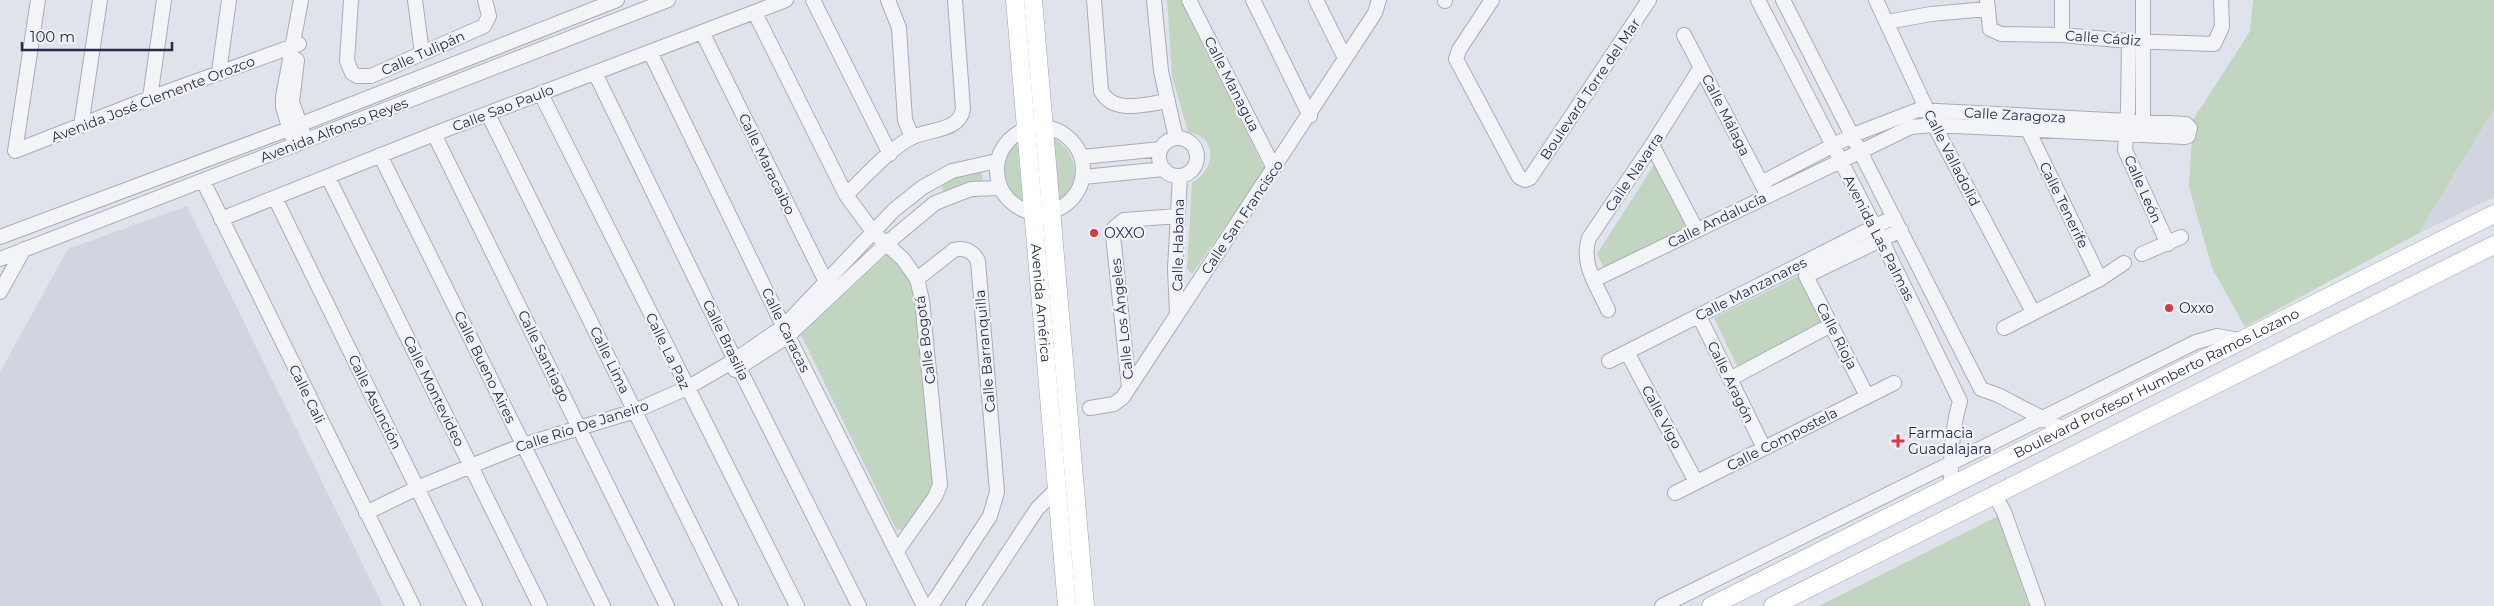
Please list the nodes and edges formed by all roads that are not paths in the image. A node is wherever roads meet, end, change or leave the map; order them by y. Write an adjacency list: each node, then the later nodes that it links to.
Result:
1 (38, 0): 53 (street, Avenida José Clemente Orozco)
2 (100, 0): 53 (street)
3 (164, 0): 47 (street)
4 (229, 0): 44 (street)
5 (302, 0): 37 (street)
6 (351, 0): 41 (street, Calle Tulipán)
7 (415, 0): 41 (street)
8 (484, 0): 41 (street, Calle Tulipán)
9 (617, 0): 54 (street, Avenida Alfonso Reyes)
10 (668, 0): 64 (street, Avenida Alfonso Reyes)
11 (786, 0): 32 (street, Calle Sao Paulo)
12 (813, 0): 69 (street)
13 (888, 0): 62 (street)
14 (955, 0): 62 (street)
15 (1015, 0): 55 (main road, Avenida América)
16 (1032, 0): 55 (main road, Avenida América)
17 (1094, 0): 48 (street)
18 (1154, 0): 48 (street)
19 (1190, 0): 75 (street, Calle Managua)
20 (1253, 0): 51 (street)
21 (1316, 0): 42 (street)
22 (1492, 0): 23 (street, Boulevard Torre del Mar)
23 (1649, 0)
24 (1758, 0): 66 (street, Avenida Las Palmas)
25 (1783, 0): 61 (street, Avenida Las Palmas)
26 (1876, 0): 33 (street, Calle Valladolid)
27 (2062, 0): 36 (street)
28 (2143, 0): 39 (street)
29 (2222, 0): 39 (street, Calle Cádiz)
30 (1378, 3): 42 (street, Calle San Francisco)
31 (1987, 4): 33 (street); 36 (street, Calle Cádiz)
32 (756, 13): 34 (street, Calle Sao Paulo); 85 (street, Calle Bogotá)
33 (1887, 22): 49 (street, Calle Valladolid)
34 (702, 34): 40 (street, Calle Sao Paulo); 111 (street, Calle Maracaibo)
35 (1684, 35): 43 (street, Calle Málaga)
36 (2062, 35): 38 (street, Calle Cádiz)
37 (295, 41): 44 (street, Avenida José Clemente Orozco); 54 (street)
38 (2129, 41): 39 (street, Calle Cádiz); 56 (street, Calle León)
39 (2143, 42): 57 (street)
40 (650, 52): 45 (street, Calle Sao Paulo); 119 (street, Calle Caracas)
41 (422, 53)
42 (1345, 58): 51 (street, Calle San Francisco)
43 (1701, 67): 65 (street, Calle Navarra); 84 (street, Calle Málaga)
44 (219, 72): 47 (street, Avenida José Clemente Orozco)
45 (595, 73): 46 (street, Calle Sao Paulo); 123 (street, Calle Brasilia)
46 (541, 94): 50 (street, Calle Sao Paulo); 129 (street, Calle La Paz)
47 (150, 98): 53 (street, Avenida José Clemente Orozco)
48 (1168, 101): 63 (street)
49 (1927, 110): 52 (street, Calle Valladolid); 56 (street, Calle Zaragoza); 61 (street, Calle Zaragoza)
50 (488, 114): 60 (street, Calle Sao Paulo); 133 (street, Calle Lima)
51 (1310, 116): 75 (street, Calle San Francisco)
52 (1934, 125): 58 (street, Calle Zaragoza); 68 (street, Calle Zaragoza); 114 (street, Calle Valladolid)
53 (82, 126)
54 (294, 127): 64 (street); 98 (street, Avenida Alfonso Reyes)
55 (1035, 127): 72 (street); 74 (street); 88 (main road, Avenida América)
56 (2126, 127): 57 (street, Calle Zaragoza); 58 (street, Calle Zaragoza); 101 (street, Calle León)
57 (2143, 127): 59 (street, Calle Zaragoza)
58 (2028, 130): 109 (street, Calle Tenerife)
59 (2182, 130)
60 (434, 134): 70 (street, Calle Sao Paulo); 136 (street, Calle Santiago)
61 (1852, 135): 66 (street, Calle Andalucía); 68 (street, Avenida Las Palmas)
62 (912, 137): 69 (street)
63 (1176, 138): 67 (street); 78 (street)
64 (300, 143): 81 (street, Avenida Alfonso Reyes)
65 (1652, 145): 94 (street); 110 (street, Calle Navarra)
66 (1832, 146): 73 (street, Avenida Las Palmas); 84 (street, Calle Andalucía)
67 (1161, 149): 71 (street); 76 (street)
68 (1861, 150): 73 (street, Calle Andalucía); 91 (street, Avenida Las Palmas)
69 (890, 154): 85 (street)
70 (380, 155): 79 (street, Calle Sao Paulo); 138 (street, Calle Bueno Aires)
71 (1108, 155): 72 (street); 77 (street)
72 (1082, 157): 80 (street)
73 (1840, 160): 84 (street, Calle Andalucía); 93 (street, Avenida Las Palmas)
74 (997, 161): 82 (street, Calle Río De Janeiro); 83 (street)
75 (1274, 168): 115 (street, Calle San Francisco)
76 (1164, 169): 77 (street); 78 (street)
77 (1109, 174): 80 (street)
78 (1180, 176): 89 (street, Calle Habana)
79 (328, 177): 86 (street, Calle Sao Paulo); 141 (street, Calle Montevideo)
80 (1083, 177): 88 (street)
81 (203, 181): 92 (street, Calle Cali); 103 (street, Avenida Alfonso Reyes)
82 (923, 187): 87 (street); 96 (street, Calle Río De Janeiro)
83 (1000, 188): 87 (street, Calle Río De Janeiro); 88 (street)
84 (1764, 189): 94 (street, Calle Andalucía)
85 (846, 195): 96 (street, Calle Bogotá)
86 (275, 198): 92 (street, Calle Sao Paulo); 146 (street, Calle Asunción)
87 (935, 203): 100 (street, Calle Río De Janeiro)
88 (1042, 212): 140 (main road, Avenida América); 142 (main road, Avenida América)
89 (1178, 216): 115 (street, Calle Habana); 127 (street, Calle Los Ángeles)
90 (2491, 216): 120 (main road, Boulevard Profesor Humberto Ramos Lozano)
91 (1894, 217): 93 (street, Calle Manzanares); 95 (street, Avenida Las Palmas)
92 (221, 219): 149 (street, Calle Cali)
93 (1875, 227): 99 (street, Avenida Las Palmas); 116 (street, Calle Manzanares)
94 (1696, 229): 110 (street, Calle Andalucía)
95 (1901, 230): 99 (street, Calle Manzanares); 128 (street, Avenida Las Palmas)
96 (874, 233): 100 (street, Calle Bogotá); 111 (street, Calle Río De Janeiro)
97 (2181, 237): 101 (street)
98 (0, 238)
99 (1881, 240): 107 (street, Calle Manzanares); 131 (street, Avenida Las Palmas)
100 (888, 243): 108 (street, Calle Bogotá); 111 (street, Calle Río De Janeiro)
101 (2168, 244): 104 (street)
102 (2494, 245): 124 (main road, Boulevard Profesor Humberto Ramos Lozano)
103 (24, 249): 105 (street, Avenida Alfonso Reyes); 112 (street)
104 (2142, 254)
105 (0, 259)
106 (2124, 264): 109 (street)
107 (1806, 276): 117 (street, Calle Rioja)
108 (917, 279): 151 (street, Calle Bogotá); 163 (street, Calle Barranquilla)
109 (2100, 279): 114 (street)
110 (1594, 280): 113 (street, Calle Navarra)
111 (829, 289): 119 (street, Calle Río De Janeiro)
112 (0, 292)
113 (1608, 310)
114 (2033, 312): 118 (street)
115 (1177, 314): 127 (street, Calle San Francisco)
116 (1699, 316): 121 (street, Calle Manzanares); 125 (street, Calle Aragón)
117 (1831, 325): 125 (street); 130 (street, Calle Rioja)
118 (2004, 328)
119 (786, 331): 123 (street, Calle Río De Janeiro); 151 (street, Calle Caracas)
120 (2239, 340): 124 (main road); 134 (street); 135 (main road, Boulevard Profesor Humberto Ramos Lozano)
121 (1627, 352): 122 (street, Calle Manzanares); 143 (street, Calle Vigo)
122 (1609, 361)
123 (737, 364): 129 (street, Calle Río De Janeiro); 161 (street, Calle Brasilia)
124 (2251, 366): 148 (main road, Boulevard Profesor Humberto Ramos Lozano)
125 (1730, 379): 137 (street, Calle Aragón)
126 (1894, 383): 130 (street, Calle Compostela)
127 (1129, 387): 132 (street, Calle San Francisco)
128 (1980, 390): 131 (street); 134 (street)
129 (688, 392): 133 (street, Calle Río De Janeiro); 160 (street, Calle La Paz)
130 (1867, 396): 137 (street, Calle Compostela)
131 (1960, 401): 139 (street)
132 (1090, 408)
133 (638, 415): 136 (street, Calle Río De Janeiro); 159 (street, Calle Lima)
134 (2044, 417): 135 (street); 139 (street)
135 (2065, 430): 144 (main road, Boulevard Profesor Humberto Ramos Lozano)
136 (582, 432): 138 (street, Calle Río De Janeiro); 158 (street, Calle Santiago)
137 (1764, 448): 143 (street, Calle Compostela)
138 (525, 449): 141 (street, Calle Río De Janeiro); 157 (street, Calle Bueno Aires)
139 (1950, 464): 144 (street); 150 (street)
140 (1073, 468): 142 (main road); 166 (main road, Avenida América)
141 (473, 469): 146 (street, Calle Río De Janeiro); 156 (street, Calle Montevideo)
142 (1055, 470): 145 (main road, Avenida América)
143 (1696, 482): 147 (street, Calle Compostela)
144 (1945, 488): 152 (main road, Boulevard Profesor Humberto Ramos Lozano); 153 (main road)
145 (1057, 489): 164 (street); 165 (main road, Avenida América)
146 (418, 491): 149 (street, Calle Río De Janeiro); 155 (street, Calle Asunción)
147 (1675, 494)
148 (1994, 494): 153 (main road, Boulevard Profesor Humberto Ramos Lozano); 170 (street)
149 (368, 516): 154 (street, Calle Cali)
150 (1806, 536): 152 (street); 167 (street)
151 (897, 551): 162 (street, Calle Caracas)
152 (1814, 554): 168 (main road, Boulevard Profesor Humberto Ramos Lozano)
153 (1870, 557): 169 (main road, Boulevard Profesor Humberto Ramos Lozano)
154 (413, 606)
155 (475, 606)
156 (540, 606)
157 (603, 606)
158 (667, 606)
159 (731, 606)
160 (797, 606)
161 (859, 606)
162 (924, 606)
163 (932, 606)
164 (973, 606)
165 (1067, 606)
166 (1084, 606)
167 (1662, 606)
168 (1711, 606)
169 (1773, 606)
170 (2038, 606)

